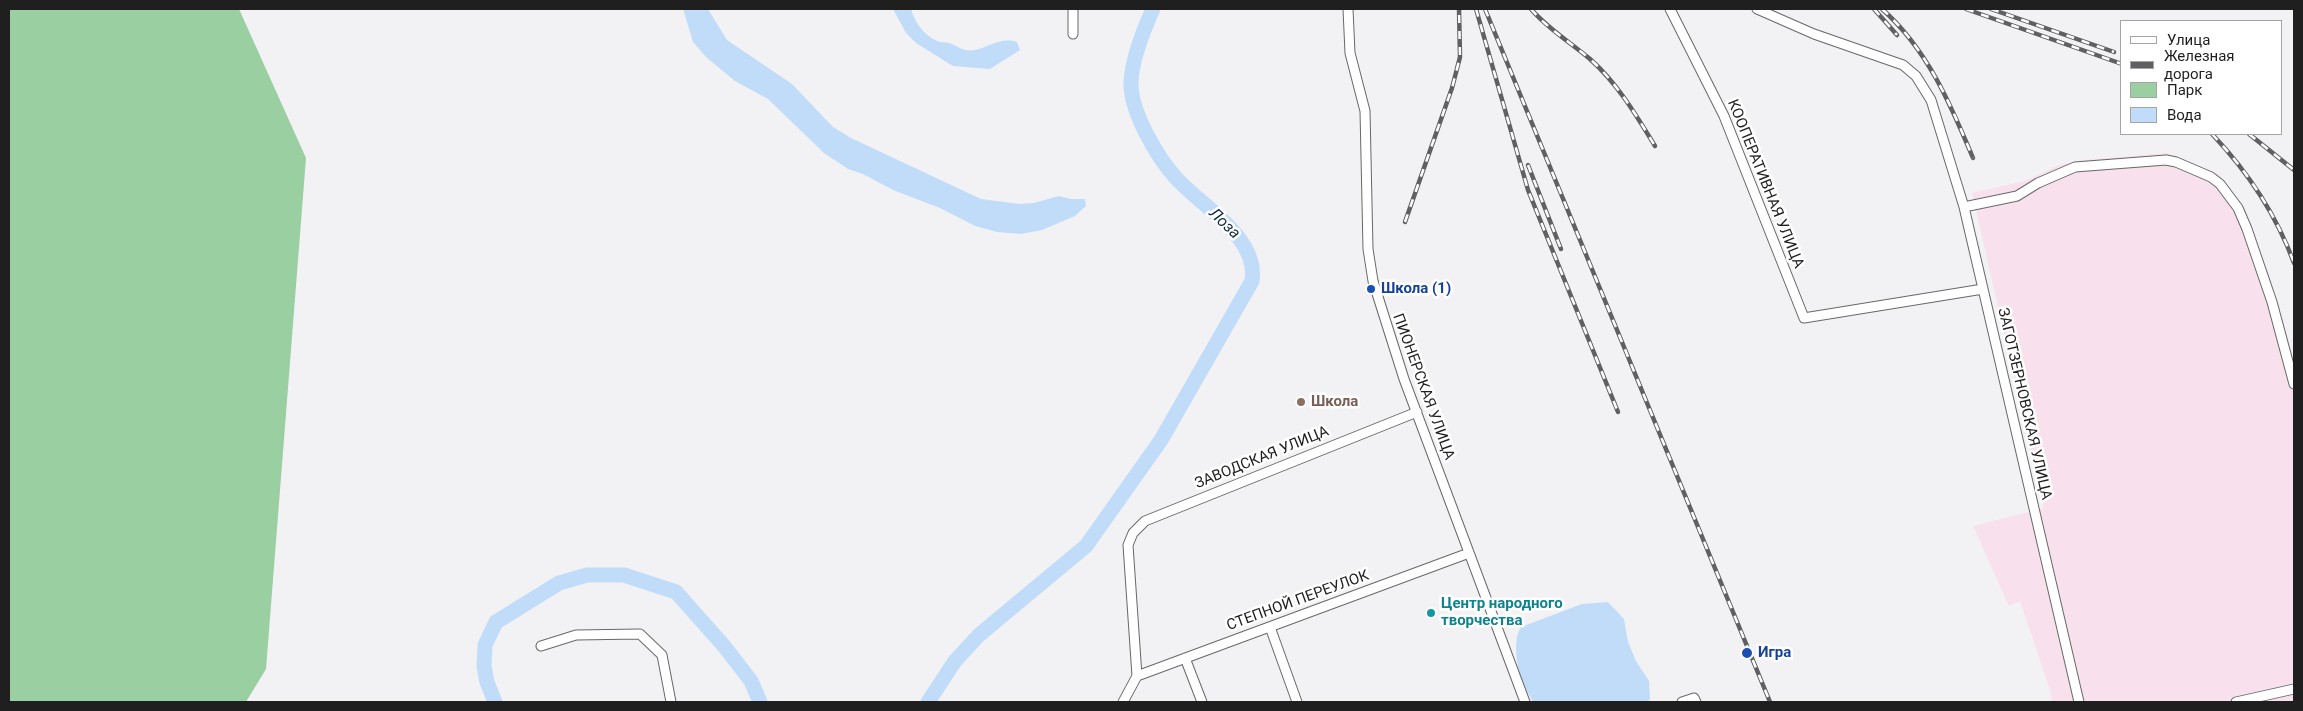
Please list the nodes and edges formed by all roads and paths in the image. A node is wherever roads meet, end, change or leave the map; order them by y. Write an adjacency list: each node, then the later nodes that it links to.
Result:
1 (1073, 9): 5 (street)
2 (1348, 9): 9 (street, ПИОНЕРСКАЯ УЛИЦА)
3 (1670, 9): 7 (street, КООПЕРАТИВНАЯ УЛИЦА)
4 (1757, 9): 6 (street, ЗАГОТЗЕРНОВСКАЯ УЛИЦА)
5 (1073, 34)
6 (1964, 207): 7 (street, ЗАГОТЗЕРНОВСКАЯ УЛИЦА); 8 (street)
7 (1983, 288): 23 (street, ЗАГОТЗЕРНОВСКАЯ УЛИЦА)
8 (2294, 385)
9 (1417, 412): 10 (street, ПИОНЕРСКАЯ УЛИЦА); 14 (street, ЗАВОДСКАЯ УЛИЦА)
10 (1469, 553): 11 (street, СТЕПНОЙ ПЕРЕУЛОК); 21 (street, ПИОНЕРСКАЯ УЛИЦА)
11 (1270, 627): 13 (street, СТЕПНОЙ ПЕРЕУЛОК); 20 (street)
12 (541, 646): 17 (street)
13 (1185, 658): 14 (street, СТЕПНОЙ ПЕРЕУЛОК); 19 (street)
14 (1137, 676): 18 (street)
15 (2294, 689): 24 (street)
16 (1695, 700): 22 (street)
17 (671, 702)
18 (1123, 702)
19 (1202, 702)
20 (1297, 702)
21 (1525, 702)
22 (1682, 702)
23 (2079, 702)
24 (2236, 702)

